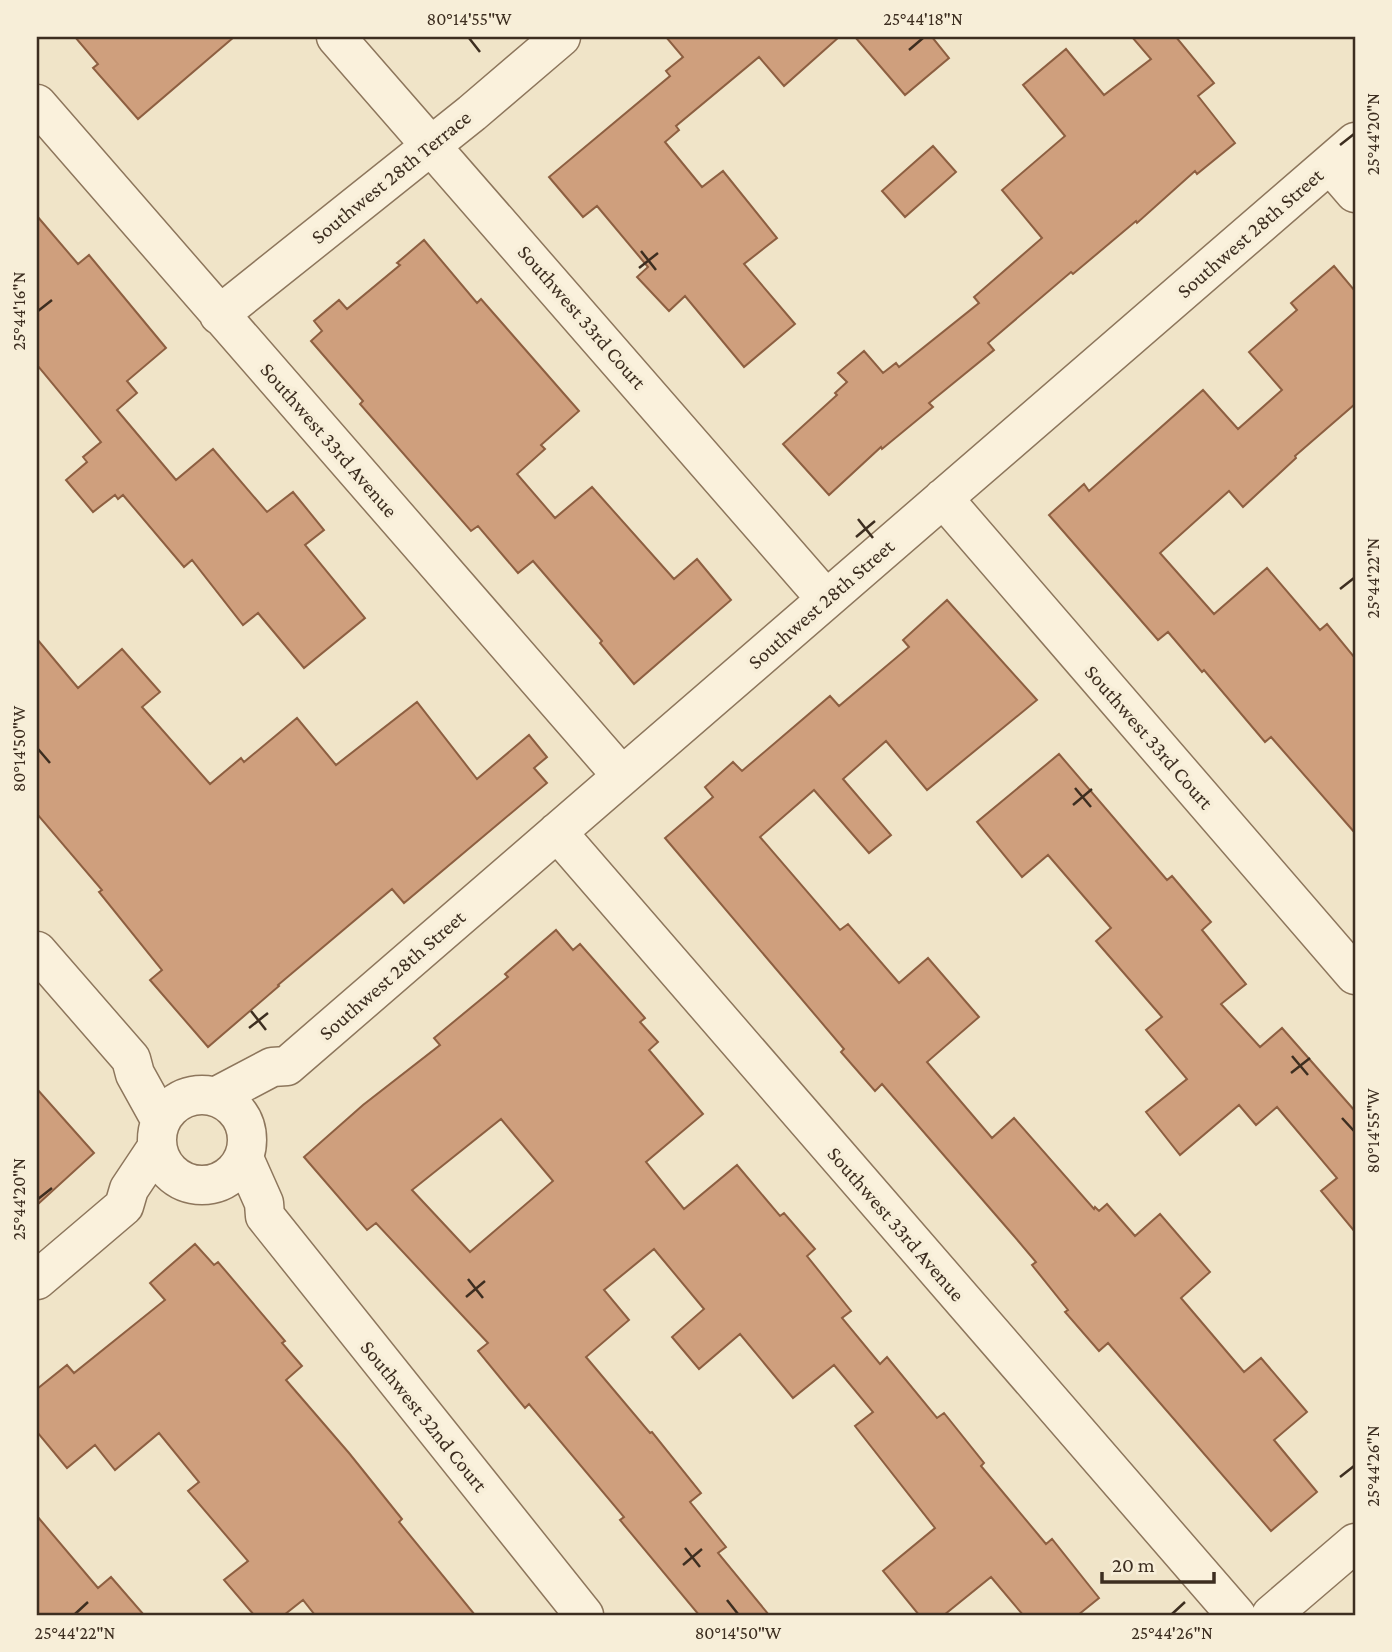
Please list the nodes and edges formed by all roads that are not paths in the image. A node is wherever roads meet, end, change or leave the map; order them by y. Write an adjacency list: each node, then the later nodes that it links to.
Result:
1 (336, 37): 4 (street, Southwest 33rd Court)
2 (561, 37): 4 (street, Southwest 28th Terrace)
3 (37, 104): 7 (street, Southwest 33rd Avenue)
4 (432, 145): 7 (street, Southwest 28th Terrace); 9 (street, Southwest 33rd Court)
5 (1343, 153): 6 (street); 8 (street, Southwest 28th Street)
6 (1355, 193)
7 (219, 315): 10 (street, Southwest 33rd Avenue)
8 (943, 498): 9 (street, Southwest 28th Street); 13 (street, Southwest 33rd Court)
9 (826, 599): 10 (street, Southwest 28th Street)
10 (622, 776): 11 (street, Southwest 28th Street)
11 (557, 832): 15 (street, Southwest 28th Street); 25 (street, Southwest 33rd Avenue)
12 (37, 951): 14 (street)
13 (1355, 975)
14 (131, 1059): 16 (street); 17 (street)
15 (287, 1066): 16 (street, Southwest 28th Street); 18 (street, Southwest 28th Street)
16 (204, 1096): 17 (street, Southwest 28th Street); 18 (street)
17 (159, 1134): 19 (street); 20 (street, Southwest 28th Street)
18 (246, 1147): 19 (street, Southwest 28th Street); 21 (street, Southwest 32nd Court)
19 (201, 1184): 20 (street, Southwest 28th Street); 21 (street, Southwest 32nd Court)
20 (124, 1206): 22 (street, Southwest 28th Street)
21 (265, 1216): 24 (street, Southwest 32nd Court)
22 (37, 1280)
23 (1355, 1543): 26 (street)
24 (583, 1615)
25 (1236, 1615)
26 (1271, 1615)

